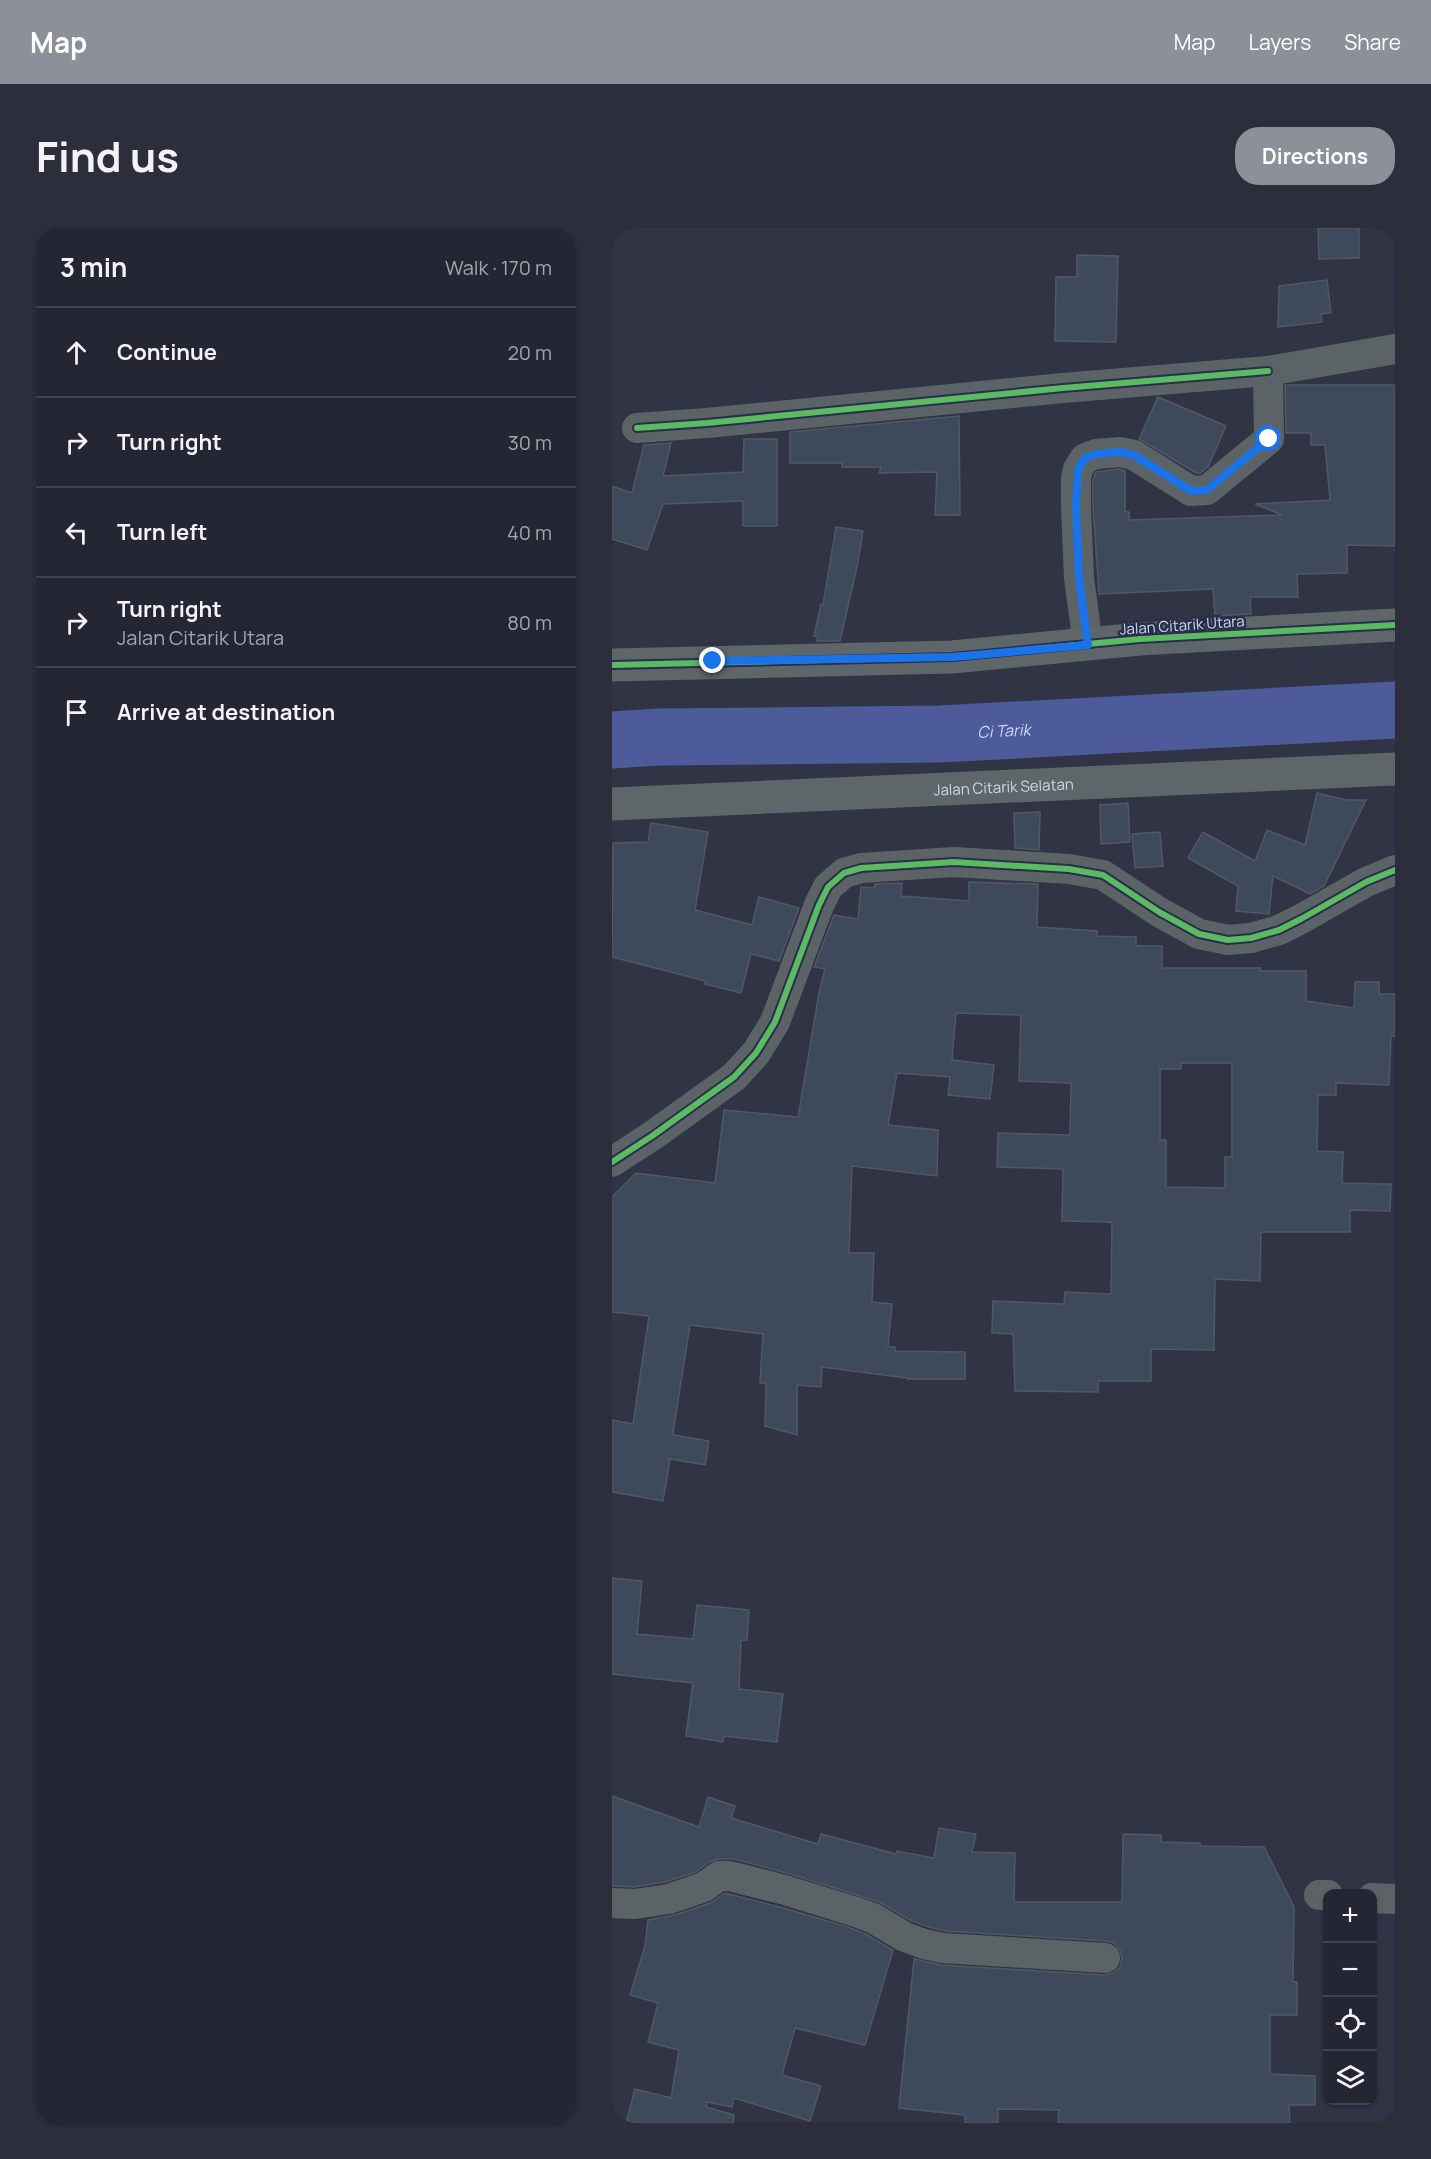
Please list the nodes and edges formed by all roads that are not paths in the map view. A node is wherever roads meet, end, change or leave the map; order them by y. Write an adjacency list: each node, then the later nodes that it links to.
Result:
1 (1395, 349): 2 (street)
2 (1268, 371): 3 (street); 5 (street)
3 (637, 428)
4 (1395, 625): 5 (street, Jalan Citarik Utara)
5 (1088, 645): 6 (street, Jalan Citarik Utara)
6 (612, 665)
7 (1395, 769): 8 (street, Jalan Citarik Selatan)
8 (612, 804)
9 (1395, 870): 10 (street)
10 (612, 1162)
11 (1377, 1898): 12 (street)
12 (1395, 1899)
13 (612, 1903): 14 (street)
14 (1105, 1958)

